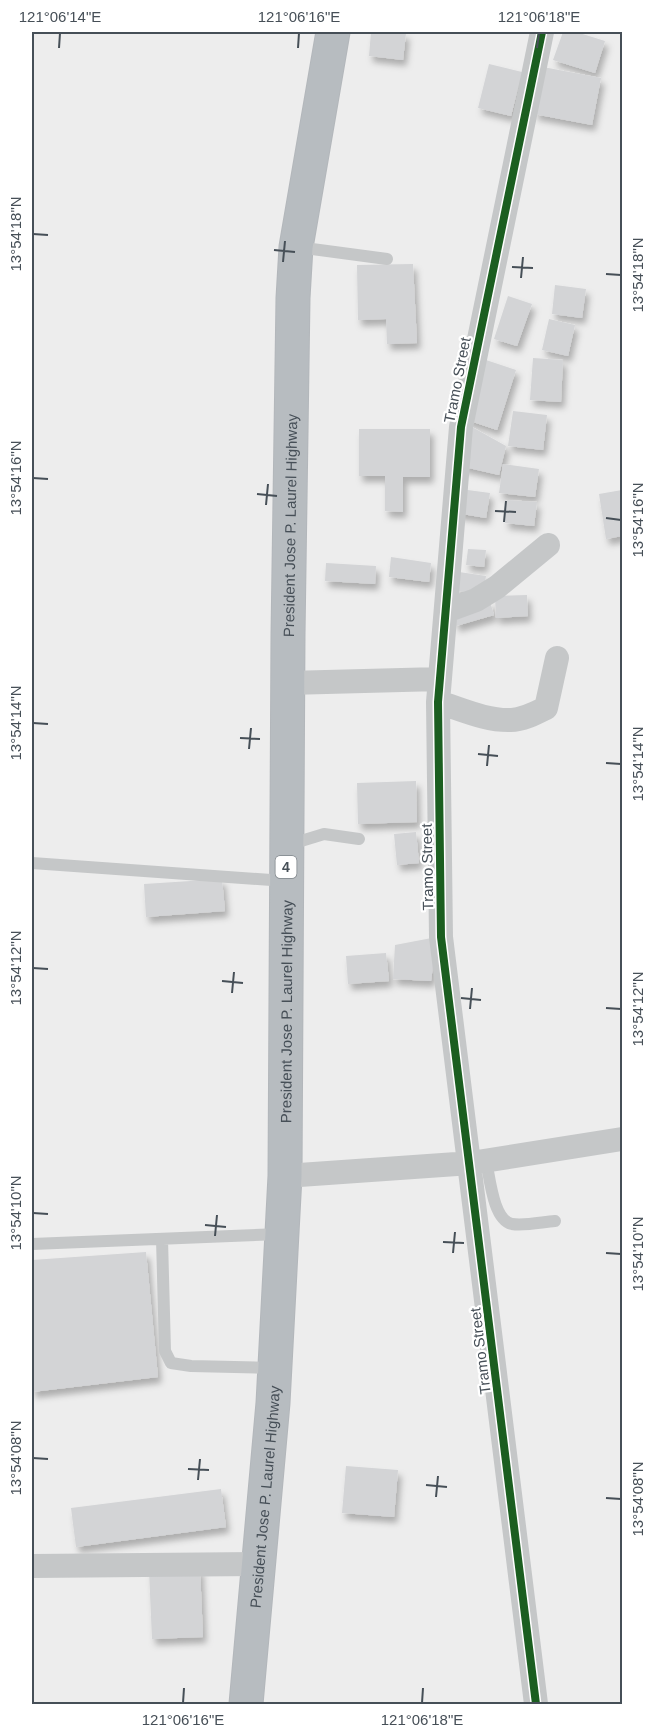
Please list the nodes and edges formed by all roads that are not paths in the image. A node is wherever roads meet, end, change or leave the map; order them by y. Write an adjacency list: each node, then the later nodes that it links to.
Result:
1 (333, 32): 3 (highway, President Jose P. Laurel Highway / 4)
2 (542, 32): 6 (street, Tramo Street)
3 (296, 247): 4 (lane); 8 (highway, President Jose P. Laurel Highway / 4)
4 (387, 259)
5 (548, 545): 6 (street)
6 (446, 612): 9 (street, Tramo Street)
7 (557, 658): 9 (street)
8 (288, 683): 9 (street); 11 (highway, President Jose P. Laurel Highway / 4)
9 (439, 690): 15 (street, Tramo Street)
10 (359, 839): 11 (lane)
11 (287, 845): 13 (highway, President Jose P. Laurel Highway / 4)
12 (32, 863): 13 (lane)
13 (286, 881): 16 (highway, President Jose P. Laurel Highway / 4)
14 (621, 1136): 15 (street)
15 (478, 1162): 16 (street); 17 (lane); 25 (street, Tramo Street)
16 (285, 1176): 18 (highway, President Jose P. Laurel Highway / 4)
17 (555, 1221)
18 (282, 1234): 19 (lane); 21 (highway, President Jose P. Laurel Highway / 4)
19 (162, 1239): 20 (lane); 21 (lane)
20 (32, 1244)
21 (275, 1368): 22 (highway, President Jose P. Laurel Highway / 4)
22 (259, 1564): 23 (street); 24 (highway, President Jose P. Laurel Highway / 4)
23 (32, 1566)
24 (246, 1704)
25 (536, 1704)

